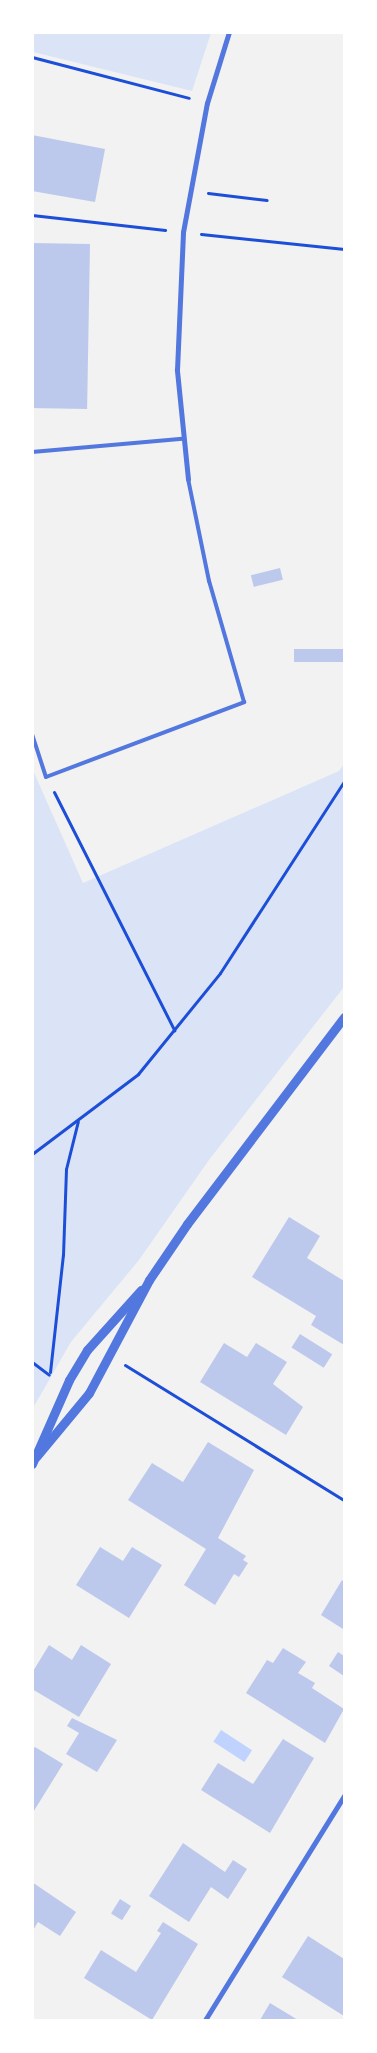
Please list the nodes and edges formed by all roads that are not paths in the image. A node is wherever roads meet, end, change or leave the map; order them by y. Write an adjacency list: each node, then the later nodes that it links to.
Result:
1 (229, 32): 2 (street)
2 (182, 439): 3 (lane); 4 (street)
3 (32, 452)
4 (188, 479): 5 (lane)
5 (32, 734)
6 (344, 1018): 7 (street)
7 (149, 1280): 8 (street); 8 (street)
8 (34, 1461)
9 (344, 1796): 10 (street)
10 (205, 2020)

